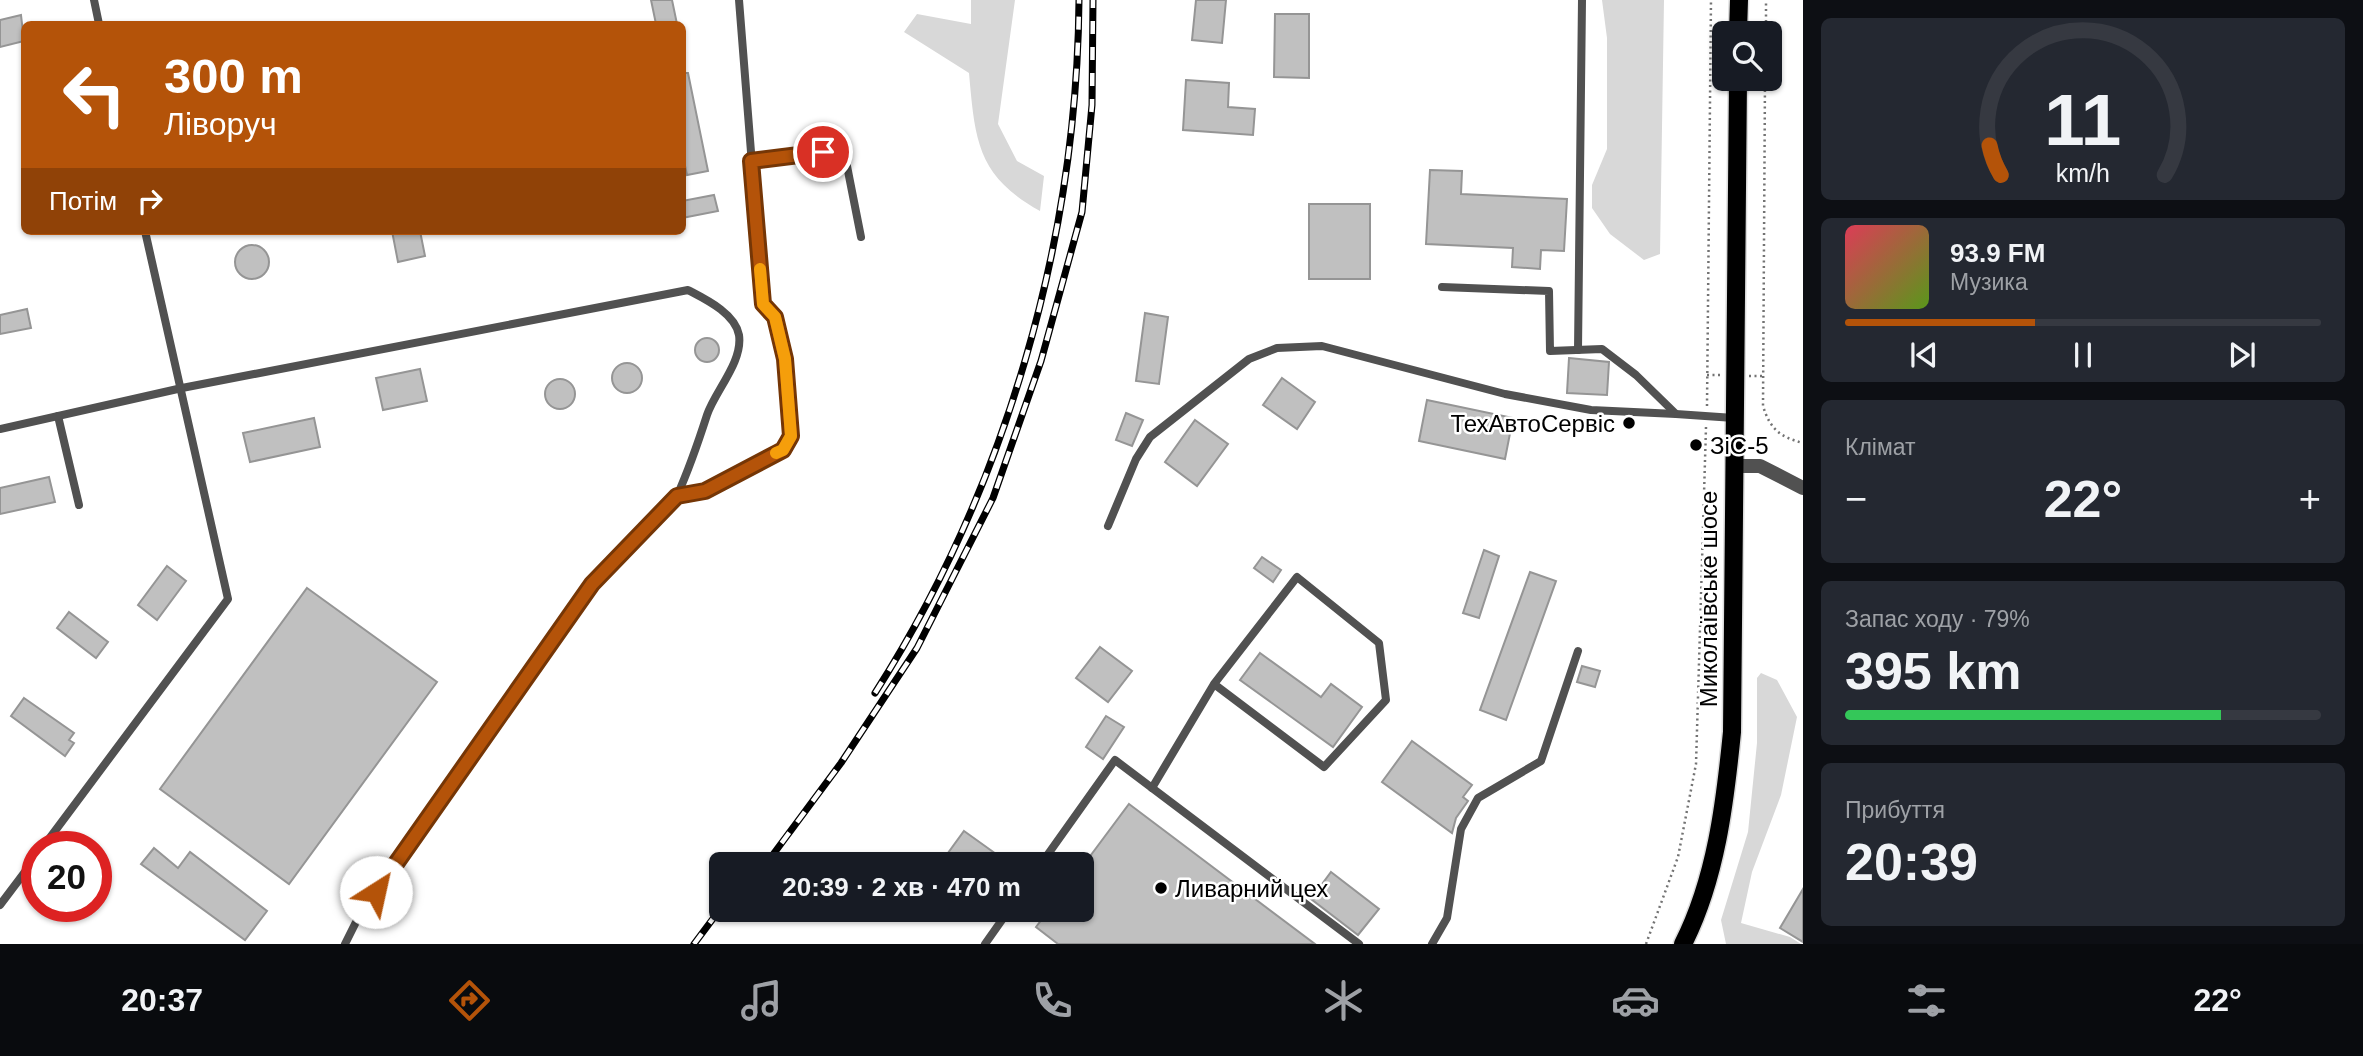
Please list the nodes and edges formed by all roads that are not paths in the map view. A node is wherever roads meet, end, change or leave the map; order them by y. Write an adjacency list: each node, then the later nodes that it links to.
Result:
1 (94, 0): 5 (lane)
2 (739, 0): 8 (lane)
3 (1582, 0): 12 (lane)
4 (1739, 0): 6 (main road)
5 (98, 21)
6 (1738, 21)
7 (1738, 91): 16 (main road, Миколаївське шосе)
8 (751, 161): 10 (lane); 20 (lane)
9 (146, 235): 13 (lane)
10 (861, 237)
11 (1442, 287): 12 (lane)
12 (1578, 350): 14 (lane)
13 (183, 388): 15 (lane); 20 (lane); 26 (lane)
14 (1676, 414): 16 (lane); 22 (lane)
15 (58, 416): 17 (lane); 21 (lane)
16 (1734, 418): 18 (main road, Миколаївське шосе)
17 (0, 429)
18 (1733, 466): 19 (street); 31 (main road, Миколаївське шосе)
19 (1803, 488)
20 (677, 496): 32 (lane)
21 (79, 505)
22 (1108, 526)
23 (1578, 651): 35 (lane)
24 (1214, 684): 24 (lane); 25 (lane)
25 (1152, 788): 27 (lane); 34 (lane)
26 (55, 831)
27 (1050, 852)
28 (21, 877): 29 (lane)
29 (0, 905)
30 (1001, 922): 33 (lane)
31 (1687, 940)
32 (345, 944)
33 (985, 944)
34 (1359, 944)
35 (1432, 944)

